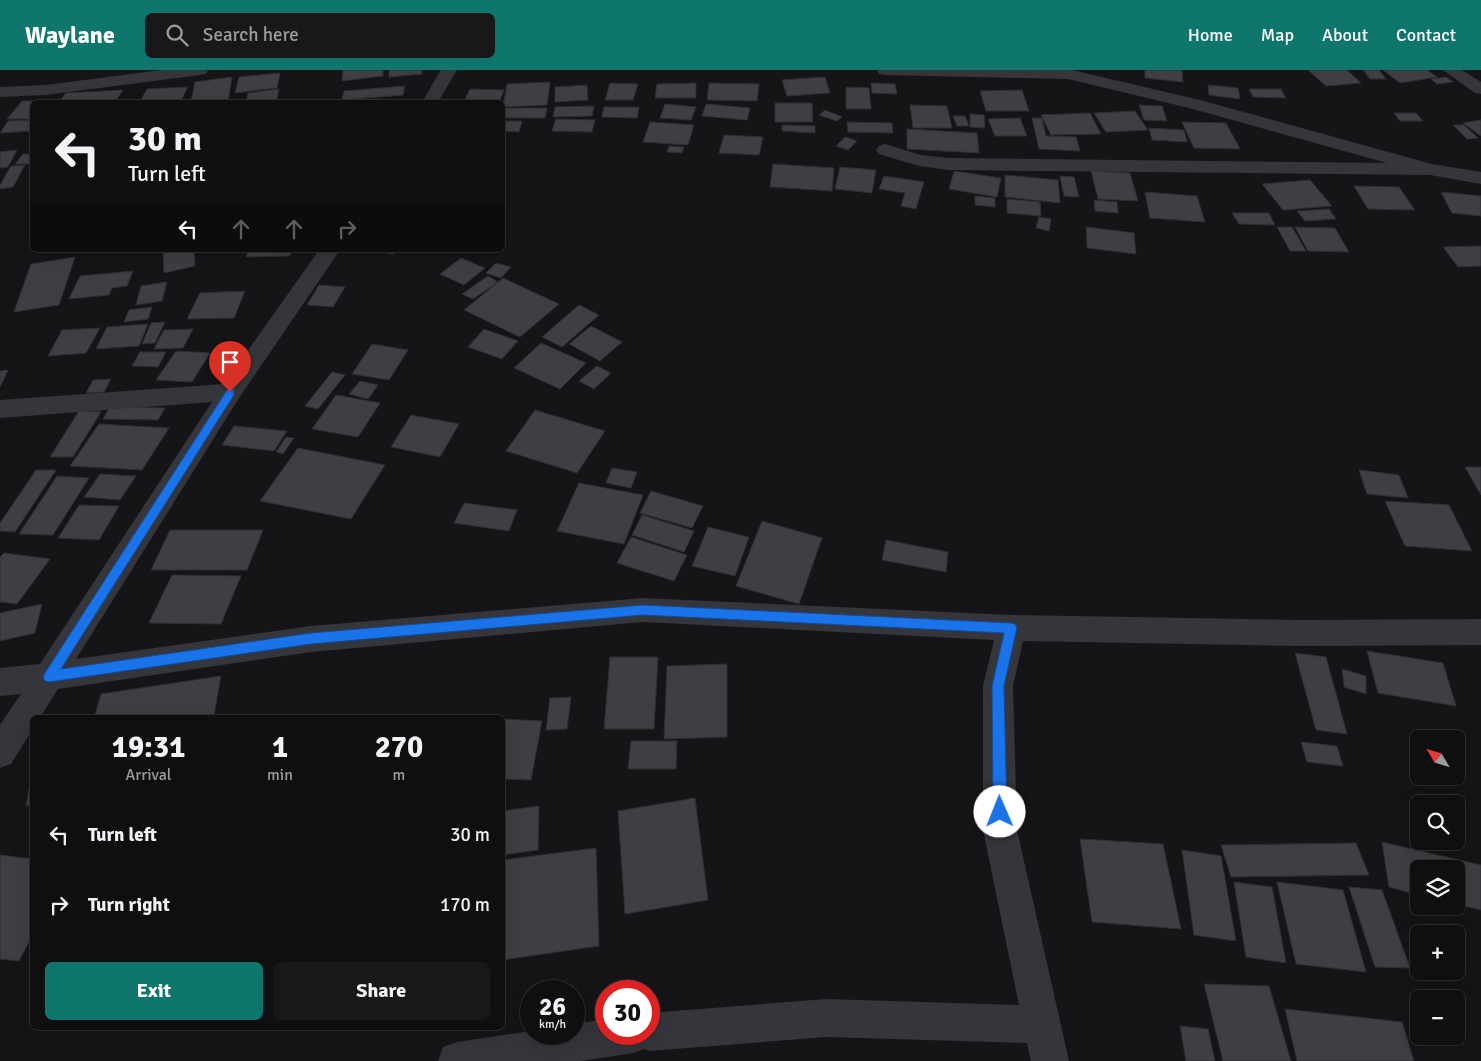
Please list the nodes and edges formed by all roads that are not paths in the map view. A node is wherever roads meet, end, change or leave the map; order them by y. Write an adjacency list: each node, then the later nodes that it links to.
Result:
1 (200, 70): 8 (street)
2 (448, 70): 9 (street)
3 (885, 70): 5 (street)
4 (1451, 70): 7 (street)
5 (1059, 72): 6 (street)
6 (1110, 77): 10 (street)
7 (1481, 89)
8 (0, 92)
9 (431, 100)
10 (1286, 130): 12 (street); 13 (street)
11 (885, 150): 12 (street)
12 (1312, 168): 13 (street)
13 (1430, 169): 14 (street)
14 (1481, 178)
15 (329, 252): 16 (street)
16 (230, 392): 17 (street); 20 (street)
17 (0, 408)
18 (1011, 628): 19 (street); 20 (street); 23 (street)
19 (1481, 632)
20 (49, 677): 21 (street); 22 (street)
21 (0, 682)
22 (0, 752)
23 (1042, 1025): 24 (street); 27 (street)
24 (660, 1031)
25 (595, 1040): 26 (street)
26 (457, 1061)
27 (1050, 1061)

